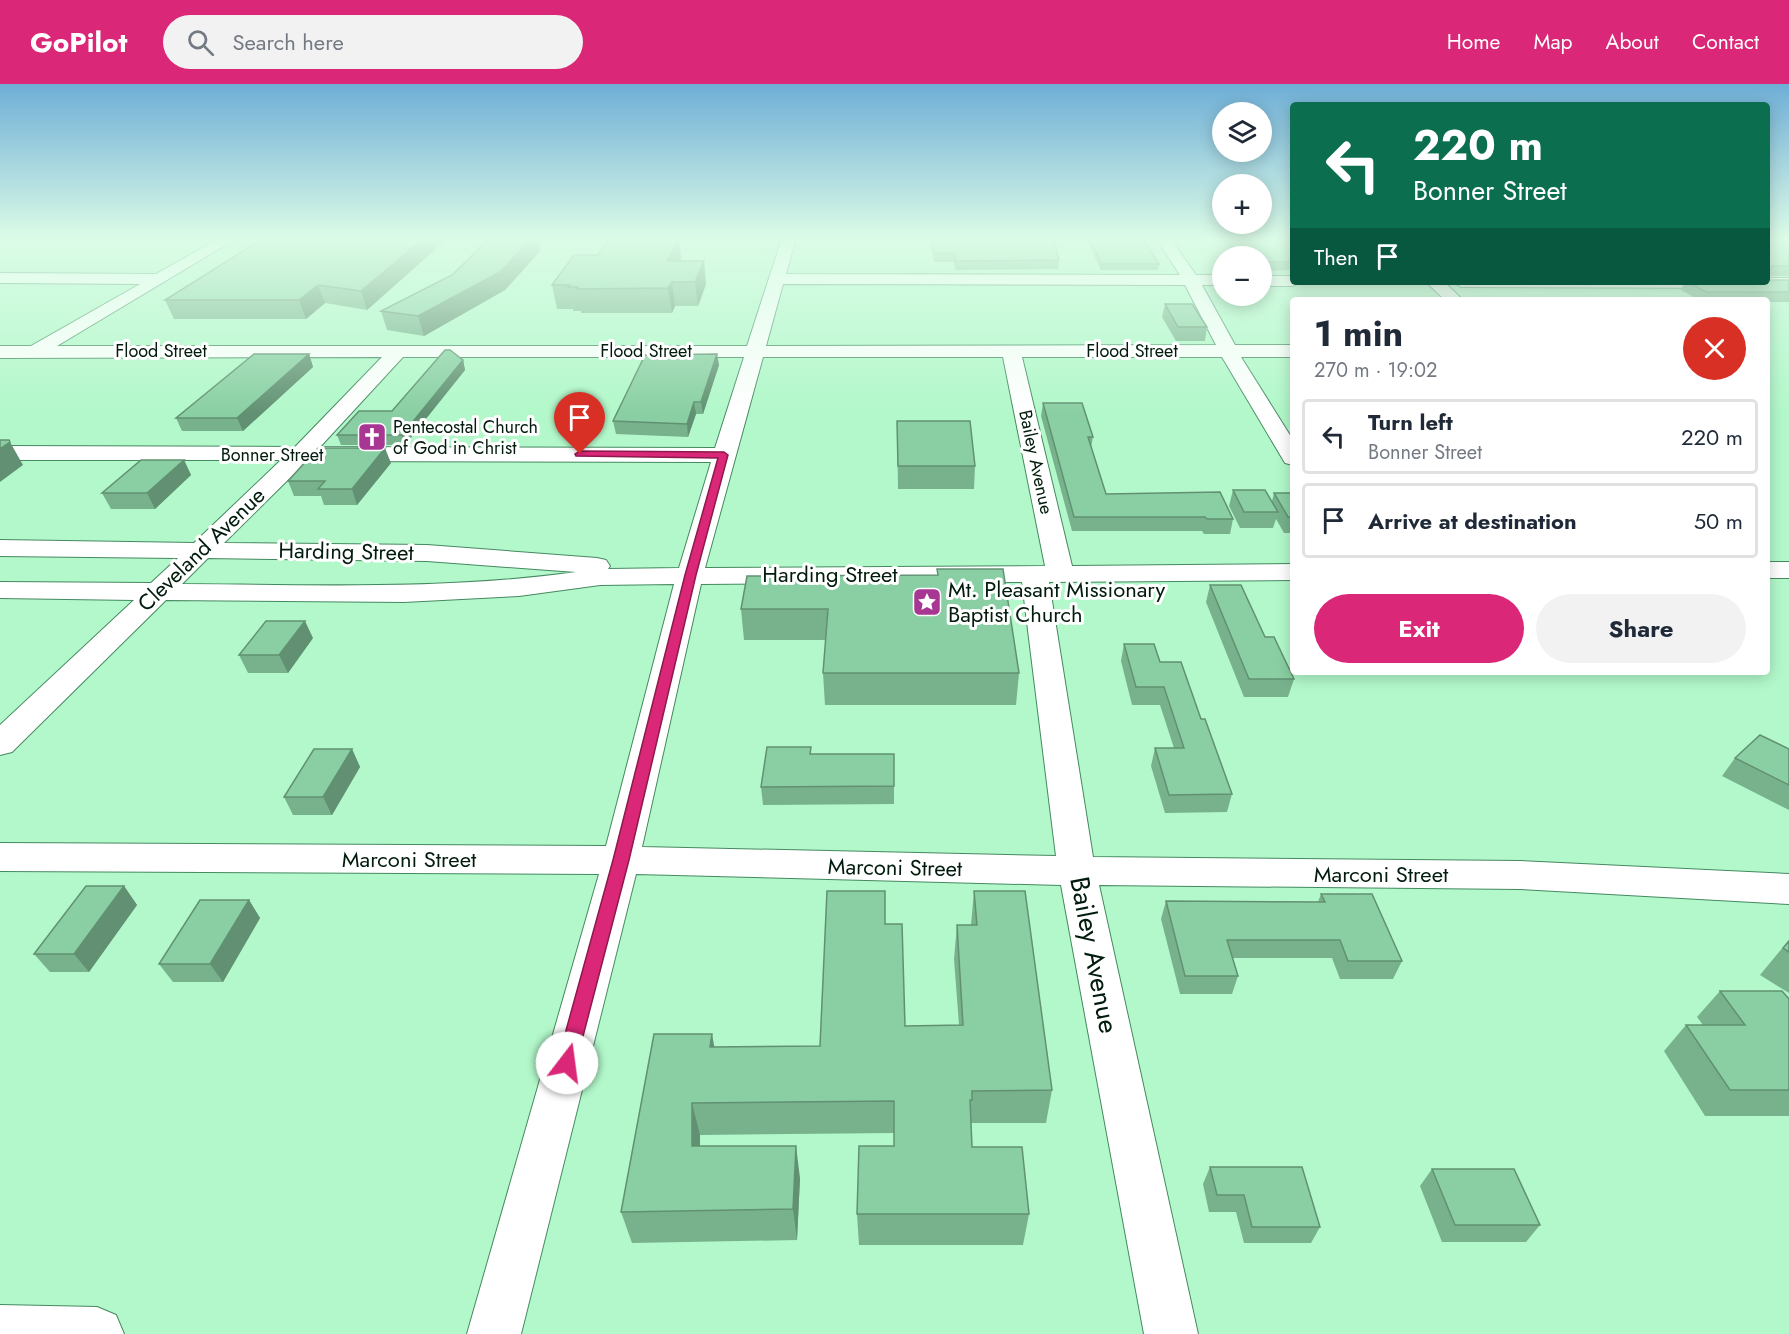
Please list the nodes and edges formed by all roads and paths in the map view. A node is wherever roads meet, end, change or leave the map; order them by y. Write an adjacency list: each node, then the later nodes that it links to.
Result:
1 (132, 296): 8 (street)
2 (772, 296): 9 (street)
3 (1200, 296): 10 (street)
4 (399, 351): 8 (street, Flood Street); 9 (street, Flood Street); 14 (street, Cleveland Avenue)
5 (1011, 351): 9 (street, Flood Street); 10 (street, Flood Street); 21 (street, Bailey Avenue)
6 (1290, 351): 10 (street, Flood Street)
7 (0, 352): 8 (street, Flood Street)
8 (35, 352): 11 (street)
9 (755, 352): 15 (street)
10 (1229, 352): 13 (street)
11 (0, 373)
12 (0, 453): 14 (street, Bonner Street)
13 (1290, 453)
14 (300, 455): 15 (street, Bonner Street); 17 (street, Cleveland Avenue)
15 (724, 455): 22 (street)
16 (0, 548): 17 (street, Harding Street)
17 (201, 549): 22 (street, Harding Street); 24 (street, Cleveland Avenue)
18 (1770, 570): 19 (street)
19 (1789, 570)
20 (1290, 572): 21 (street, Harding Street)
21 (1047, 573): 22 (street, Harding Street); 28 (street, Bailey Avenue)
22 (690, 575): 24 (street, Harding Street); 27 (street)
23 (0, 590): 24 (street, Harding Street)
24 (156, 592): 25 (street, Cleveland Avenue)
25 (0, 744)
26 (0, 857): 27 (street, Marconi Street)
27 (621, 860): 28 (street, Marconi Street); 32 (street)
28 (1077, 871): 29 (street, Marconi Street); 33 (street, Bailey Avenue)
29 (1789, 889)
30 (0, 1332): 31 (street)
31 (97, 1334)
32 (494, 1334)
33 (1171, 1334)

